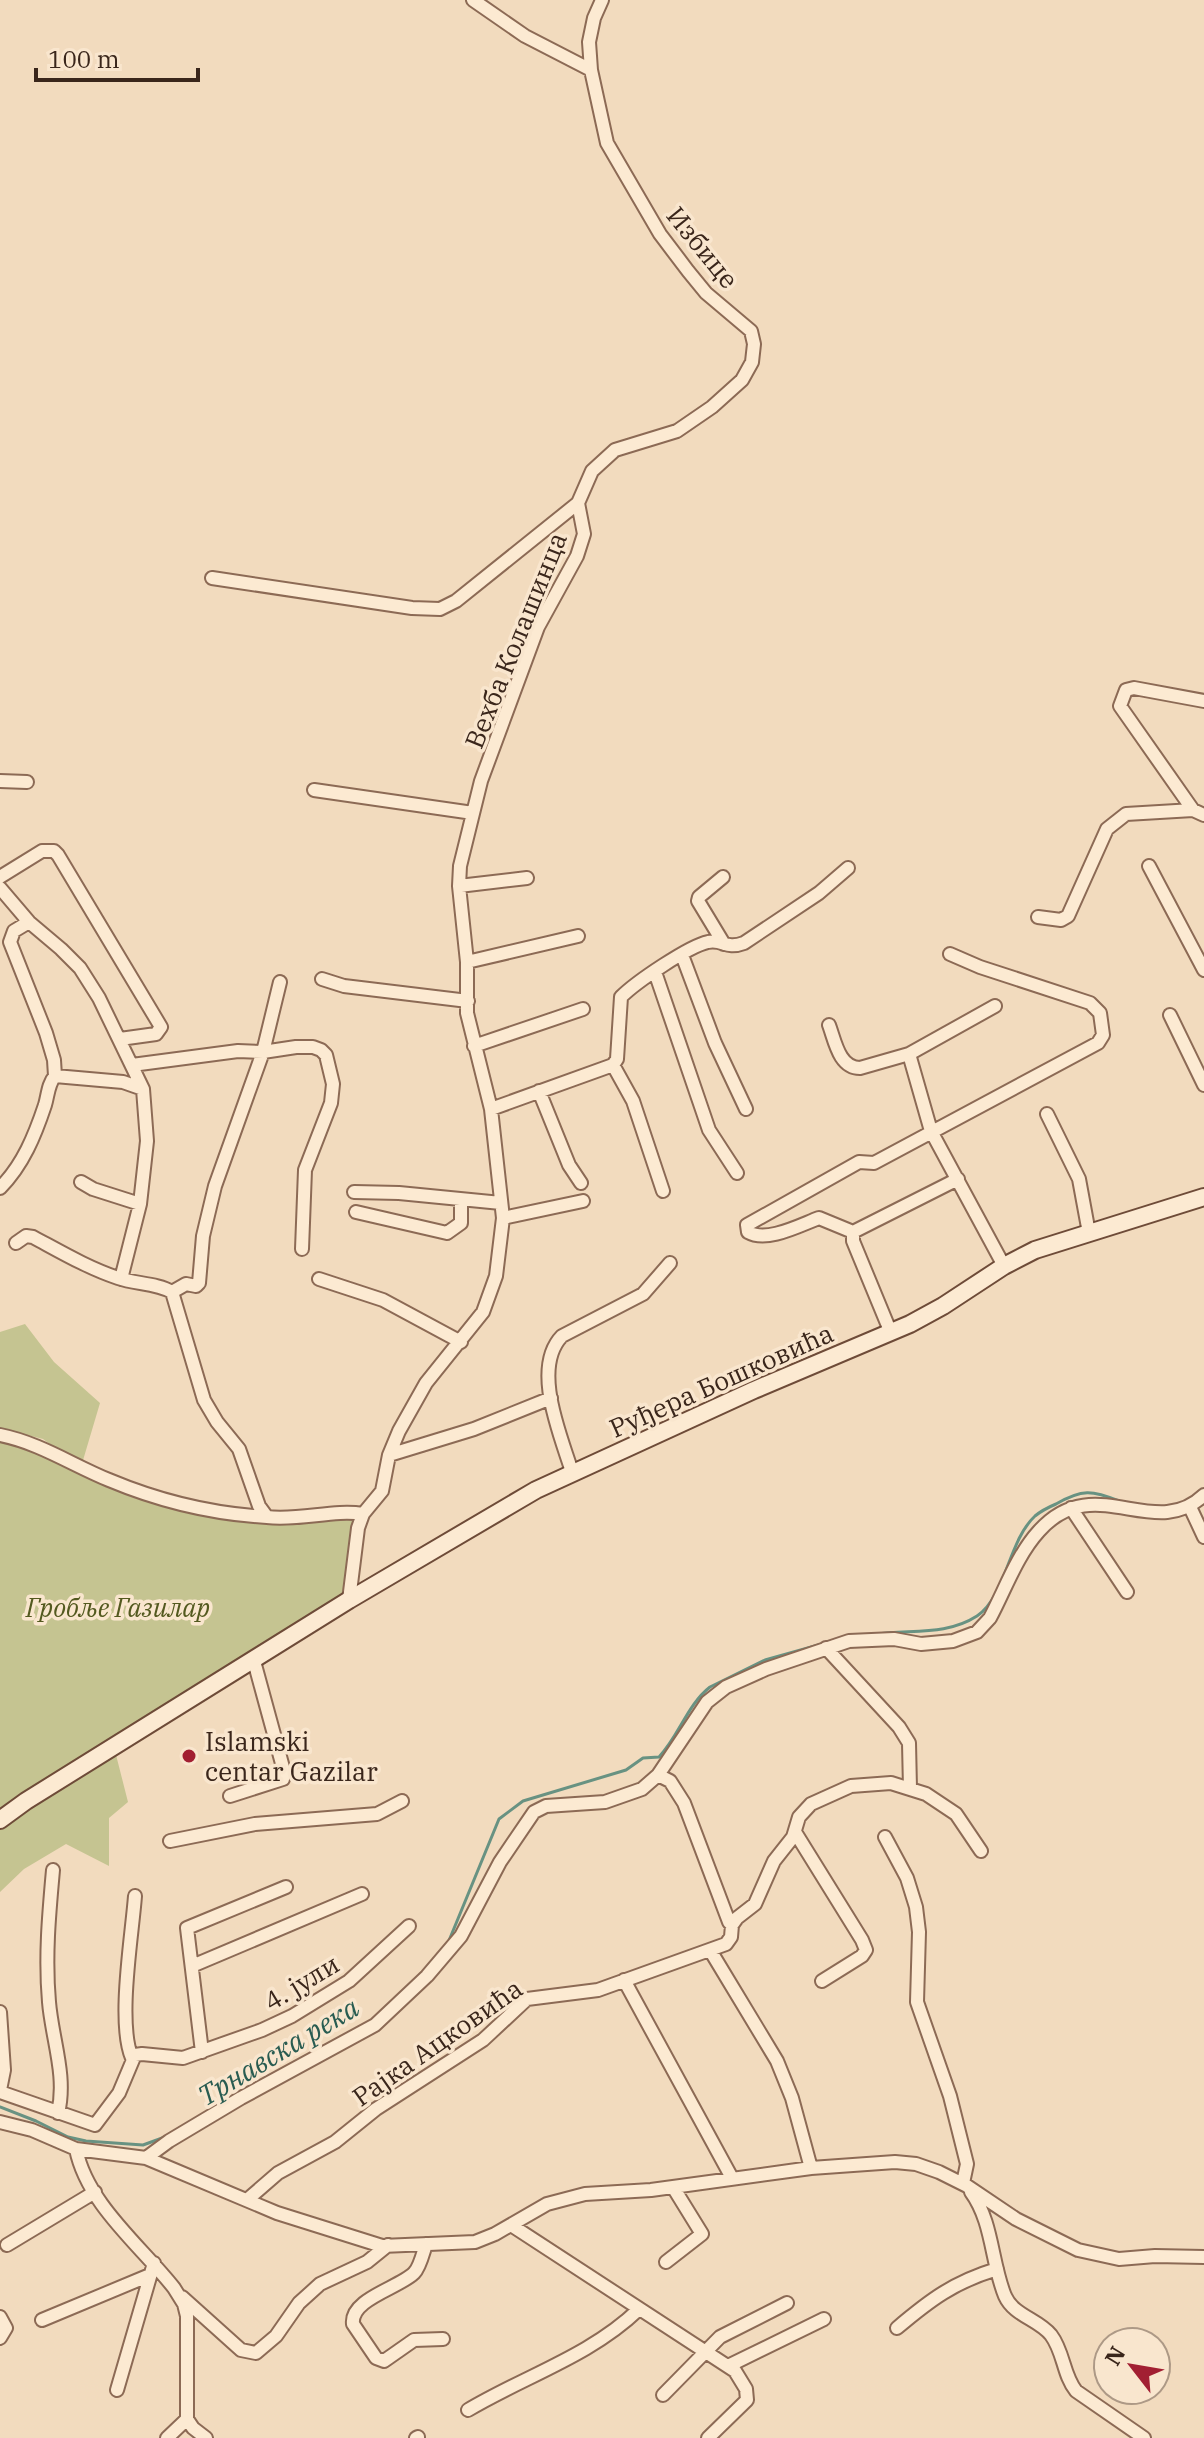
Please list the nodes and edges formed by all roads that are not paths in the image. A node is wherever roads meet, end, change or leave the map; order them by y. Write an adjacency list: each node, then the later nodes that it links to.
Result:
1 (473, 0): 3 (street)
2 (602, 0): 3 (street, Избице)
3 (591, 70): 4 (street, Избице)
4 (578, 503): 5 (street, Вехба Колашинца); 11 (street, Вехба Колашинца)
5 (212, 578)
6 (1204, 701): 10 (street)
7 (0, 781): 8 (street)
8 (27, 782)
9 (314, 790): 11 (street)
10 (1199, 812): 19 (street)
11 (473, 813): 17 (street, Вехба Колашинца)
12 (1149, 866): 26 (street)
13 (848, 868): 22 (street)
14 (0, 877): 35 (street)
15 (723, 877): 22 (street)
16 (527, 878): 17 (street)
17 (459, 886): 25 (street, Вехба Колашинца)
18 (0, 888): 20 (street)
19 (1038, 917)
20 (29, 922): 35 (street); 41 (street)
21 (578, 936): 25 (street)
22 (724, 944): 24 (street)
23 (950, 954): 48 (street)
24 (682, 955): 27 (street); 46 (street)
25 (467, 962): 30 (street, Вехба Колашинца)
26 (1204, 970)
27 (655, 972): 40 (street); 49 (street)
28 (322, 979): 30 (street)
29 (280, 982): 37 (street)
30 (468, 1001): 36 (street, Вехба Колашинца)
31 (995, 1006): 38 (street)
32 (583, 1009): 36 (street)
33 (1170, 1015): 42 (street)
34 (829, 1025): 38 (street)
35 (120, 1039): 39 (street)
36 (474, 1046): 45 (street, Вехба Колашинца)
37 (263, 1052): 39 (street); 66 (street); 71 (street)
38 (909, 1054): 48 (street)
39 (132, 1065): 43 (street)
40 (613, 1065): 44 (street); 54 (street)
41 (55, 1076): 43 (street); 53 (street)
42 (1204, 1085)
43 (143, 1089): 60 (street)
44 (539, 1091): 45 (street); 52 (street)
45 (491, 1109): 59 (street, Вехба Колашинца)
46 (746, 1109)
47 (1047, 1114): 64 (street)
48 (931, 1131): 50 (street); 63 (street)
49 (737, 1173)
50 (958, 1179): 63 (street); 68 (street)
51 (81, 1182): 60 (street)
52 (581, 1183)
53 (0, 1188)
54 (663, 1191)
55 (354, 1192): 57 (street)
56 (1204, 1197): 64 (main road, Руђера Бошковића)
57 (461, 1200): 59 (street); 61 (street)
58 (583, 1201): 62 (street)
59 (501, 1203): 62 (street, Вехба Колашинца)
60 (140, 1204): 69 (street)
61 (356, 1212)
62 (503, 1218): 73 (street, Вехба Колашинца)
63 (853, 1232): 72 (street)
64 (1089, 1233): 68 (main road, Руђера Бошковића)
65 (16, 1243): 69 (street)
66 (302, 1249)
67 (670, 1263): 74 (street)
68 (1004, 1266): 72 (main road, Руђера Бошковића)
69 (121, 1279): 71 (street)
70 (319, 1279): 73 (street)
71 (172, 1292): 82 (street)
72 (891, 1333): 77 (main road, Руђера Бошковића)
73 (461, 1342): 76 (street, Вехба Колашинца)
74 (551, 1398): 76 (street); 77 (street)
75 (0, 1435): 82 (street)
76 (389, 1455): 81 (street, Вехба Колашинца)
77 (572, 1472): 85 (main road, Руђера Бошковића)
78 (1204, 1495): 79 (street)
79 (1190, 1507): 80 (street); 83 (street)
80 (1071, 1508): 84 (street); 86 (street)
81 (363, 1514): 82 (street); 85 (street)
82 (267, 1517)
83 (1204, 1537)
84 (1127, 1592)
85 (349, 1600): 87 (main road, Руђера Бошковића)
86 (826, 1648): 88 (street); 89 (street)
87 (254, 1661): 90 (street); 92 (main road, Руђера Бошковића)
88 (658, 1775): 101 (street); 114 (street)
89 (910, 1788): 93 (street); 96 (street)
90 (230, 1796)
91 (402, 1801): 95 (street)
92 (0, 1820)
93 (795, 1832): 101 (street); 106 (street)
94 (885, 1837): 117 (street)
95 (170, 1841)
96 (981, 1851)
97 (53, 1870): 111 (street)
98 (286, 1887): 104 (street)
99 (362, 1894): 104 (street, 4. јули)
100 (135, 1896): 109 (street)
101 (732, 1925): 103 (street, Рајка Ацковића)
102 (409, 1926): 108 (street, 4. јули)
103 (710, 1950): 105 (street, Рајка Ацковића); 115 (street)
104 (192, 1966): 108 (street)
105 (624, 1980): 116 (street); 120 (street, Рајка Ацковића)
106 (822, 1981)
107 (0, 2012): 110 (street)
108 (202, 2052): 109 (street, 4. јули)
109 (132, 2058): 111 (street)
110 (0, 2091): 111 (street)
111 (58, 2113)
112 (0, 2122): 113 (street)
113 (76, 2149): 114 (street); 119 (street)
114 (146, 2158): 120 (street)
115 (811, 2168): 116 (street); 117 (street)
116 (732, 2178): 118 (street)
117 (965, 2184): 125 (street); 128 (street)
118 (673, 2187): 121 (street); 126 (street)
119 (95, 2192): 123 (street); 127 (street)
120 (248, 2199): 124 (street)
121 (511, 2225): 122 (street); 131 (street)
122 (426, 2244): 124 (street); 137 (street)
123 (7, 2245)
124 (388, 2245): 129 (street)
125 (1204, 2257)
126 (666, 2262)
127 (152, 2269): 129 (street); 134 (street); 140 (street)
128 (997, 2269): 135 (street); 147 (street)
129 (179, 2294): 143 (street)
130 (787, 2303): 138 (street)
131 (638, 2310): 138 (street); 142 (street)
132 (0, 2317): 136 (street)
133 (824, 2319): 139 (street)
134 (42, 2320)
135 (897, 2328)
136 (0, 2338)
137 (443, 2339)
138 (706, 2351): 139 (street); 141 (street)
139 (728, 2366): 146 (street)
140 (117, 2390)
141 (663, 2395)
142 (468, 2410)
143 (187, 2419): 144 (street); 145 (street)
144 (167, 2438)
145 (206, 2438)
146 (708, 2438)
147 (1144, 2438)

